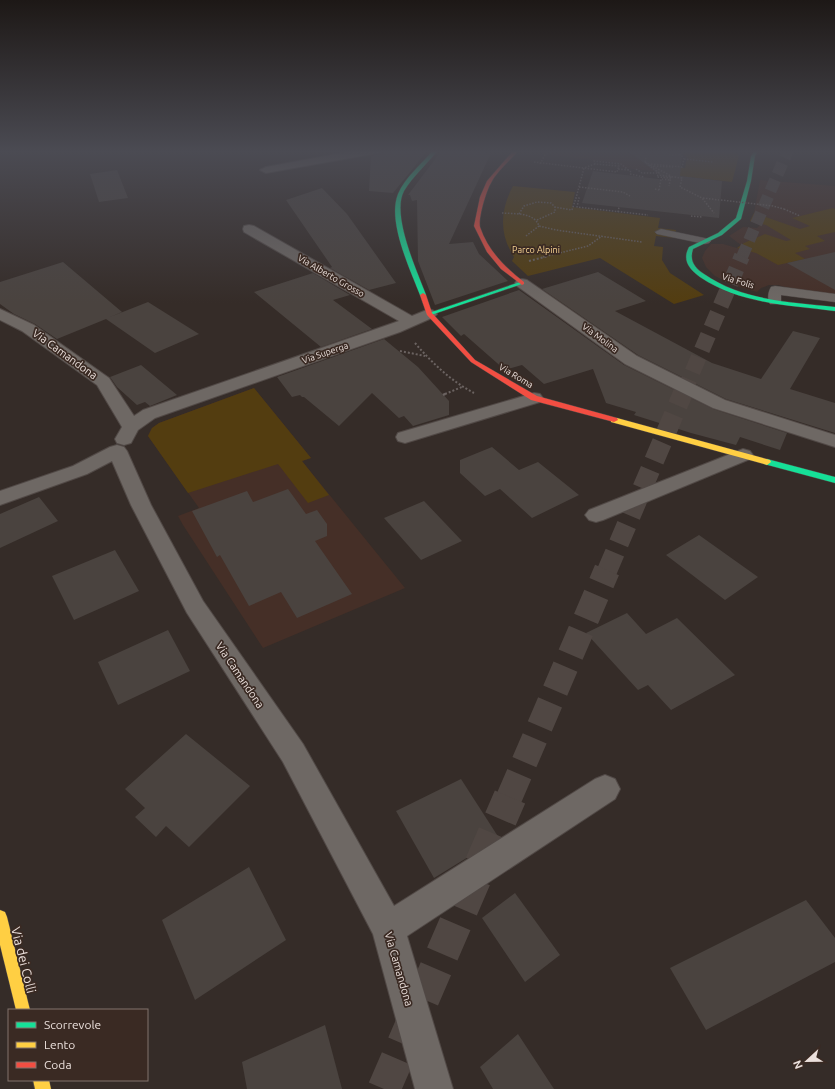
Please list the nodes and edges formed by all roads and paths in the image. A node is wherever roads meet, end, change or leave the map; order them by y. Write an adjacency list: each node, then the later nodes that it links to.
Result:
1 (399, 201): 30 (street, Via Roma)
2 (481, 201): 25 (street, Via Molina)
3 (575, 201): 8 (path)
4 (578, 201): 11 (path)
5 (704, 201): 15 (path)
6 (728, 201): 14 (path, bridge)
7 (743, 201): 22 (street)
8 (554, 207): 12 (path); 16 (path)
9 (619, 207): 11 (path)
10 (501, 208): 12 (path)
11 (618, 212): 13 (path)
12 (519, 214): 16 (path)
13 (654, 216)
14 (800, 216)
15 (718, 218)
16 (537, 220): 17 (path)
17 (539, 226): 20 (path); 21 (path)
18 (249, 229): 31 (street, Via Alberto Grosso)
19 (662, 232): 22 (lane)
20 (526, 236)
21 (602, 236): 23 (path); 24 (path)
22 (705, 241): 23 (street)
23 (691, 248): 27 (street, Via Folis)
24 (528, 261)
25 (522, 283): 30 (street, Via Superga); 39 (street, Via Molina)
26 (835, 298): 27 (lane)
27 (775, 301): 28 (street, Via Folis)
28 (835, 309)
29 (0, 314): 38 (street, Via Camandona)
30 (429, 314): 31 (street, Via Superga); 36 (street, Via Roma)
31 (412, 322): 38 (street, Via Superga)
32 (398, 350): 33 (path)
33 (425, 356)
34 (462, 387): 35 (path)
35 (443, 395)
36 (534, 398): 37 (street); 40 (street, Via Roma)
37 (405, 438)
38 (124, 439): 42 (street, Via Superga); 46 (street, Via Camandona)
39 (835, 441)
40 (743, 455): 41 (street, Via Roma); 43 (street)
41 (835, 480)
42 (0, 498)
43 (596, 515)
44 (605, 789): 46 (street)
45 (0, 917): 47 (street, Via dei Colli)
46 (388, 929): 48 (street, Via Camandona)
47 (23, 1009)
48 (434, 1089)

